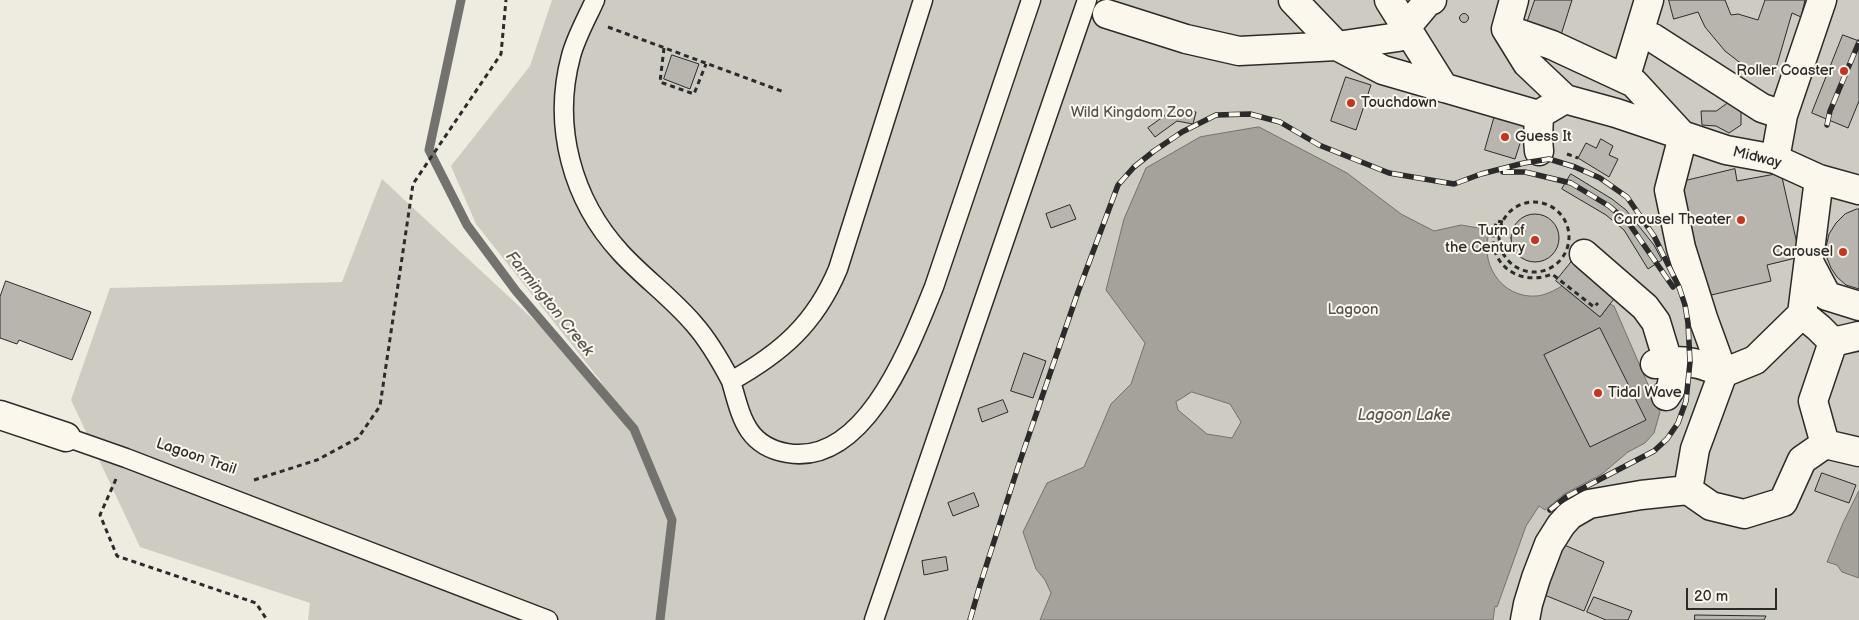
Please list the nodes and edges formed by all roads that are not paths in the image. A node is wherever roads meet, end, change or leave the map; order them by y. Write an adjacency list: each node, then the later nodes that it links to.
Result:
1 (595, 0): 34 (lane)
2 (923, 0): 34 (lane)
3 (1031, 0): 34 (lane)
4 (1293, 0): 14 (street)
5 (1390, 0): 11 (street)
6 (1432, 0): 11 (street)
7 (1649, 0): 13 (street)
8 (1822, 0): 20 (street)
9 (1507, 1): 12 (street)
10 (1097, 7): 14 (street); 42 (lane)
11 (1407, 27): 14 (street); 17 (street)
12 (1506, 29): 15 (street); 18 (street)
13 (1639, 32): 16 (street); 20 (street)
14 (1336, 46): 17 (street)
15 (1600, 68): 16 (street); 18 (street)
16 (1625, 79): 21 (street)
17 (1444, 88): 19 (street)
18 (1574, 102): 19 (street); 21 (street, Midway)
19 (1539, 114): 22 (street)
20 (1783, 115): 23 (street)
21 (1683, 136): 23 (street, Midway); 33 (street)
22 (1539, 151)
23 (1775, 159): 24 (street, Midway)
24 (1819, 179): 25 (street, Midway); 27 (street)
25 (1859, 190)
26 (1584, 254): 32 (street)
27 (1809, 262): 28 (street); 29 (street)
28 (1859, 306)
29 (1802, 314): 31 (street); 33 (street)
30 (1859, 336): 31 (street)
31 (1833, 342): 38 (street)
32 (1661, 362): 33 (street); 35 (street)
33 (1723, 373): 40 (street)
34 (731, 381)
35 (1666, 396)
36 (0, 415): 37 (street)
37 (66, 438): 41 (lane)
38 (1825, 444): 39 (street); 40 (street)
39 (1859, 452)
40 (1688, 490): 43 (street)
41 (548, 620)
42 (874, 620)
43 (1525, 620)

